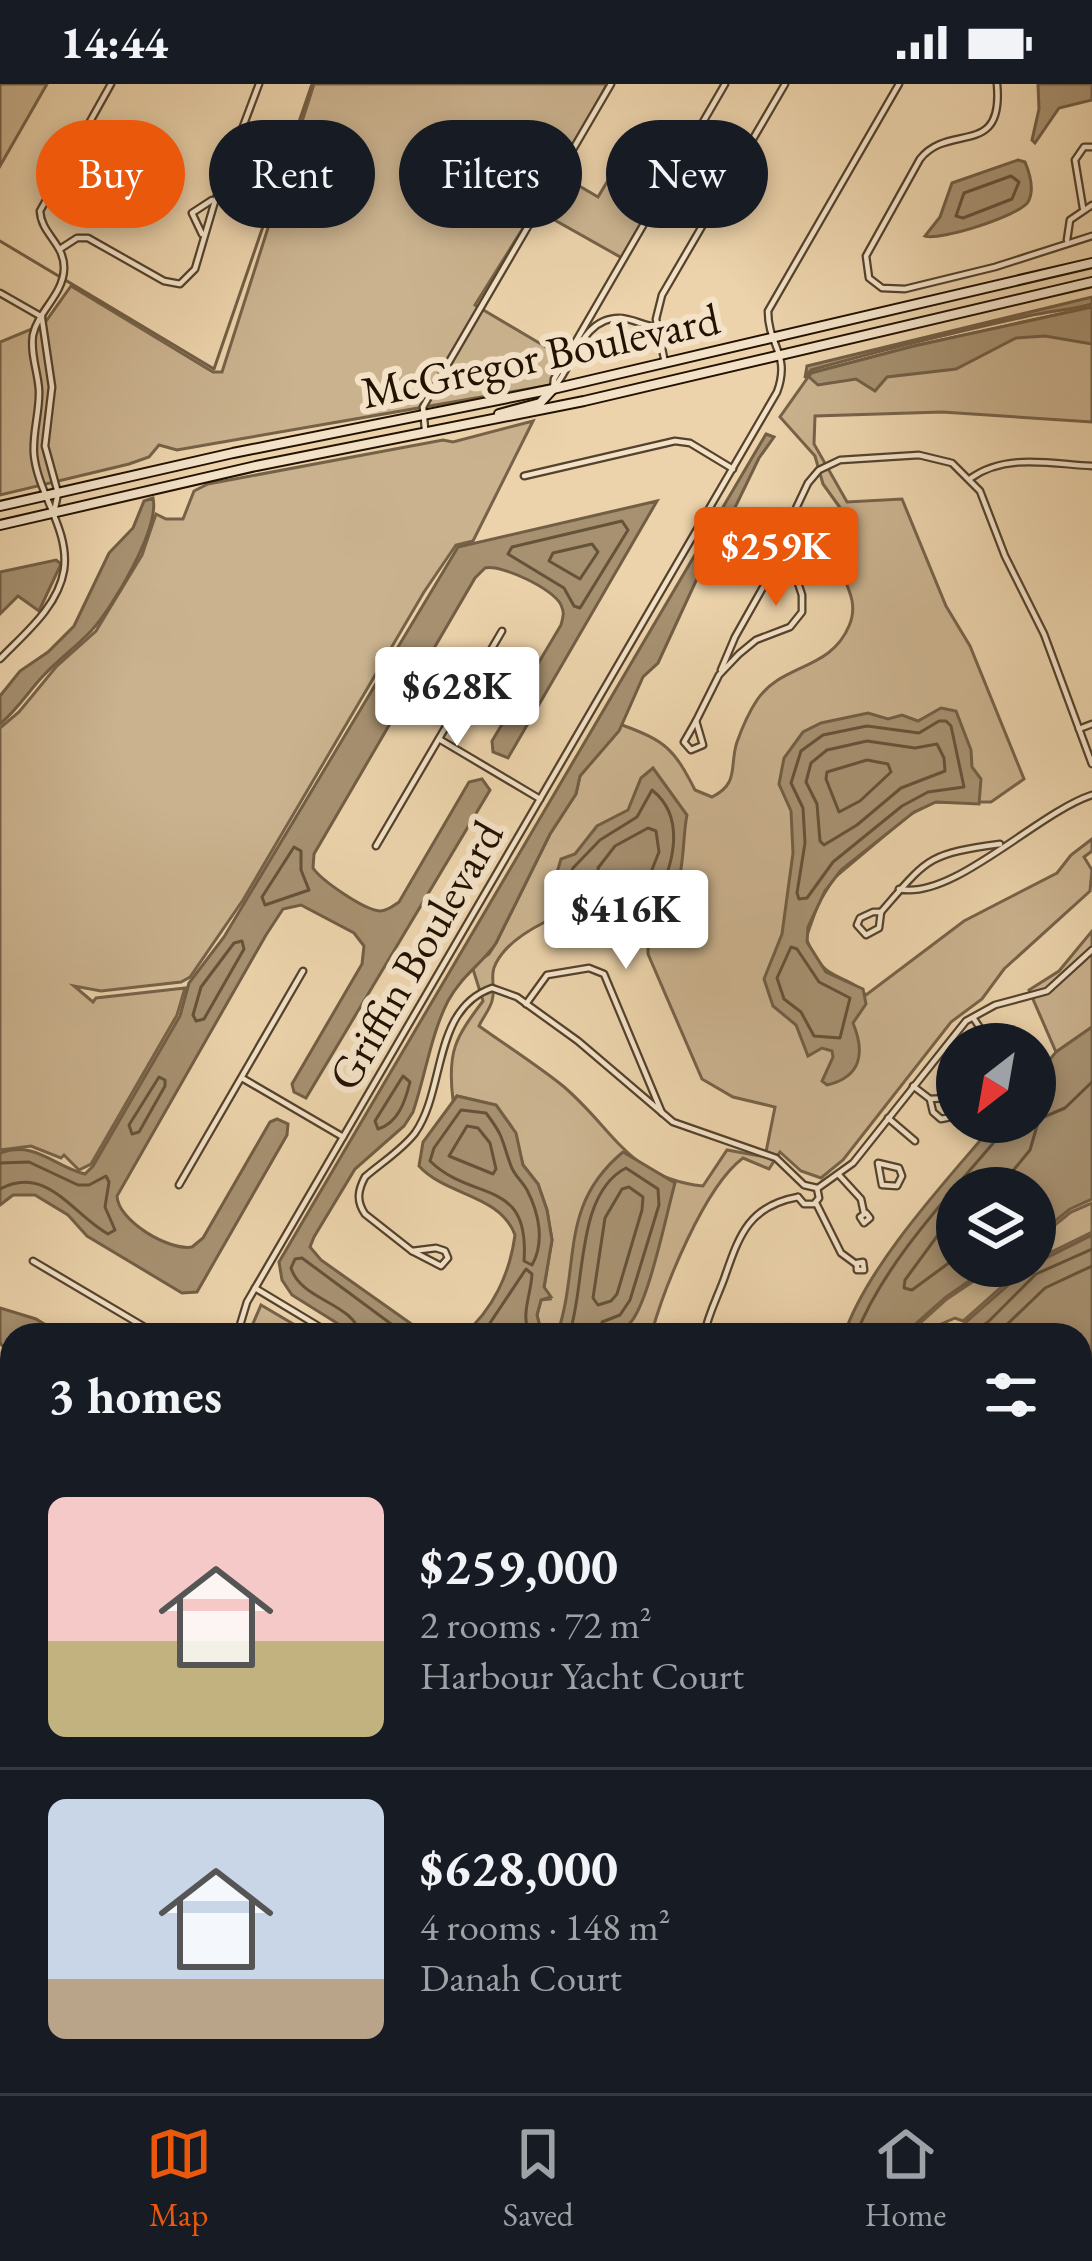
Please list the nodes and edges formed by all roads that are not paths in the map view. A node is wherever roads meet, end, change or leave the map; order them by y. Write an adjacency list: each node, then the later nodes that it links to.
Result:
1 (111, 84): 18 (street)
2 (259, 84): 8 (street)
3 (611, 84): 28 (street)
4 (725, 84): 27 (street)
5 (785, 84): 23 (street)
6 (899, 84): 24 (street)
7 (997, 84): 16 (street)
8 (246, 120)
9 (1092, 147): 12 (street)
10 (209, 201): 15 (street)
11 (1092, 205): 12 (street)
12 (1083, 208): 16 (street)
13 (209, 221): 15 (street)
14 (1091, 237): 16 (street); 17 (street)
15 (203, 239): 18 (street)
16 (1067, 243)
17 (1092, 246)
18 (60, 249): 22 (street)
19 (1092, 263): 24 (main road, McGregor Boulevard)
20 (1092, 282): 25 (main road, McGregor Boulevard)
21 (0, 293): 22 (street)
22 (42, 317): 35 (street); 36 (street)
23 (657, 327): 26 (street); 27 (street)
24 (773, 338): 25 (street); 26 (main road, McGregor Boulevard)
25 (782, 354): 29 (main road, McGregor Boulevard); 32 (street, Griffin Boulevard)
26 (665, 363): 27 (main road, McGregor Boulevard)
27 (553, 389): 28 (main road, McGregor Boulevard); 29 (main road)
28 (422, 416): 30 (street); 35 (main road, McGregor Boulevard)
29 (476, 424): 30 (main road, McGregor Boulevard)
30 (426, 435): 38 (main road, McGregor Boulevard)
31 (1092, 466): 34 (street)
32 (733, 469): 33 (street); 50 (street, Griffin Boulevard)
33 (524, 476)
34 (971, 478): 39 (street); 46 (street)
35 (58, 493): 36 (main road, McGregor Boulevard); 38 (street)
36 (43, 496): 37 (main road, McGregor Boulevard); 38 (street)
37 (0, 506)
38 (54, 513): 40 (main road, McGregor Boulevard); 42 (street)
39 (790, 521): 43 (street); 43 (street)
40 (0, 525)
41 (502, 631): 47 (street)
42 (0, 659)
43 (719, 675): 44 (street)
44 (696, 721): 44 (street)
45 (1092, 724): 46 (street)
46 (1079, 729): 48 (street)
47 (439, 739): 50 (street); 52 (street)
48 (1092, 764)
49 (1092, 795): 51 (street)
50 (541, 799): 65 (street, Griffin Boulevard)
51 (1004, 843): 53 (street); 53 (street)
52 (376, 846)
53 (899, 889): 54 (street)
54 (881, 911): 54 (street)
55 (1092, 950): 58 (street)
56 (304, 971): 60 (street)
57 (526, 1004): 63 (street); 63 (street); 75 (street)
58 (973, 1016): 59 (street); 61 (street)
59 (977, 1023)
60 (242, 1078): 65 (street); 68 (street)
61 (913, 1086): 62 (street); 64 (street)
62 (931, 1099)
63 (662, 1114): 69 (street)
64 (888, 1118): 66 (street); 67 (street)
65 (343, 1137): 78 (street, Griffin Boulevard)
66 (915, 1141)
67 (839, 1175): 71 (street); 74 (street)
68 (178, 1185)
69 (804, 1185): 71 (street); 72 (street)
70 (886, 1187): 70 (street)
71 (817, 1188): 73 (street)
72 (798, 1197): 73 (street); 82 (street)
73 (816, 1203): 77 (street)
74 (864, 1213)
75 (412, 1251): 75 (street)
76 (33, 1262): 79 (street)
77 (856, 1264)
78 (255, 1288): 80 (street, Griffin Boulevard); 81 (street)
79 (137, 1323)
80 (240, 1323)
81 (312, 1323)
82 (708, 1323)

